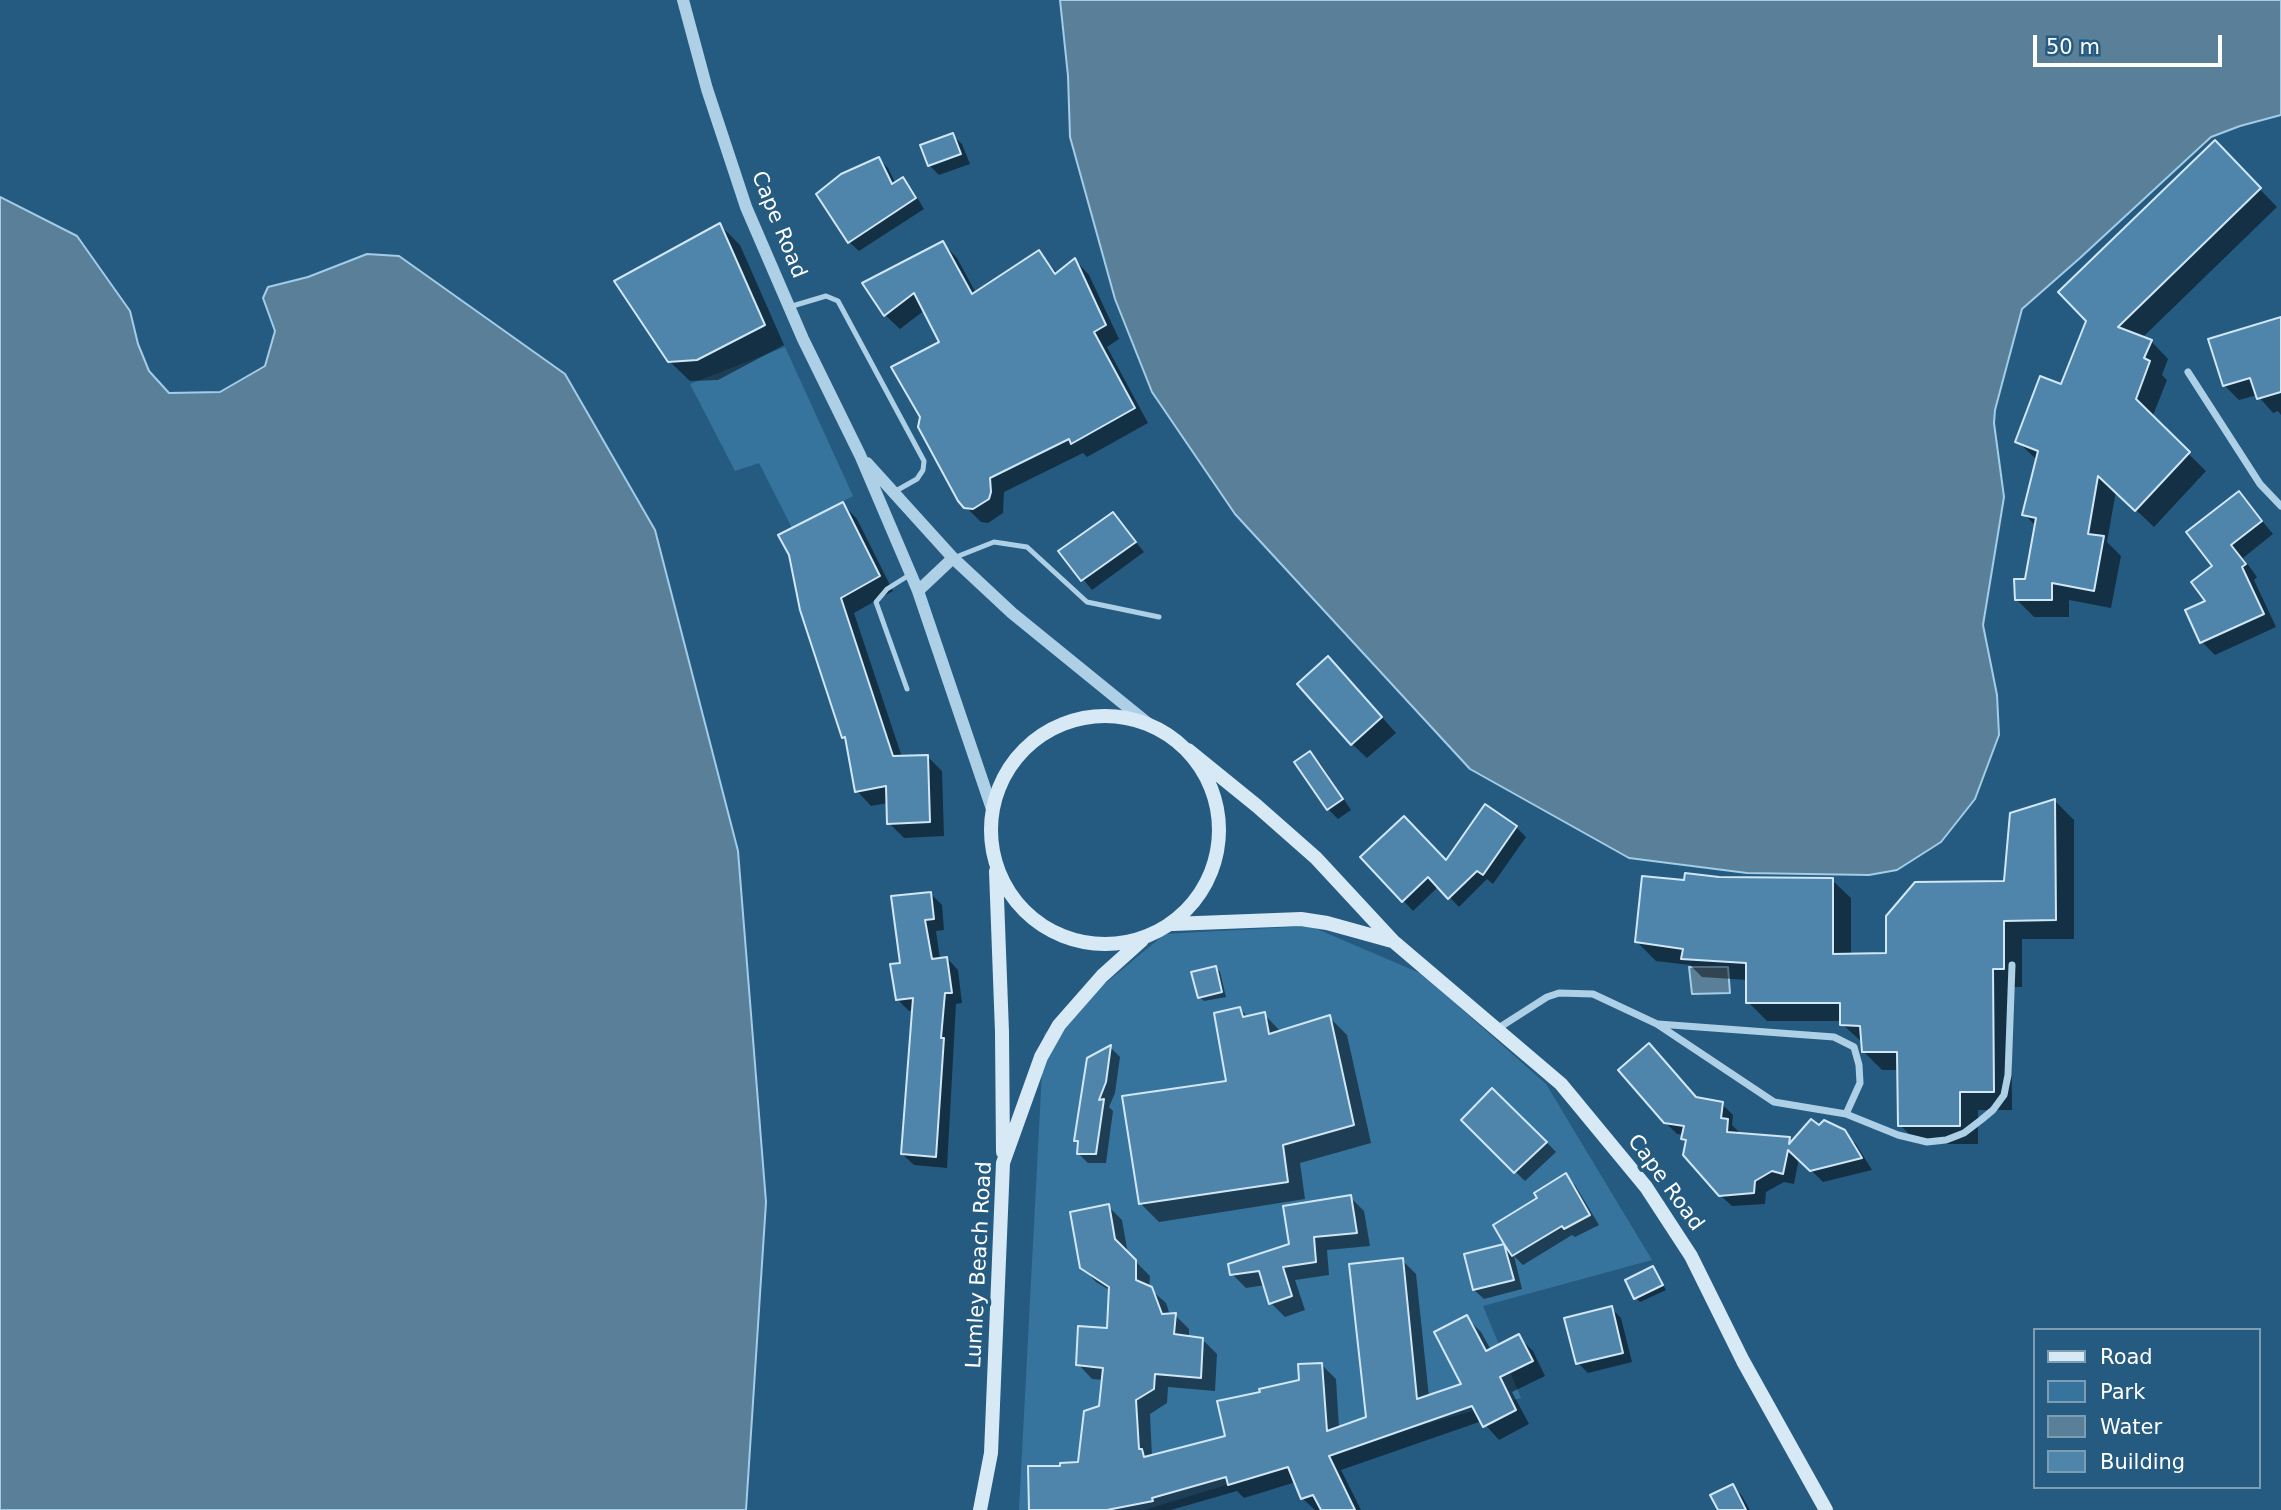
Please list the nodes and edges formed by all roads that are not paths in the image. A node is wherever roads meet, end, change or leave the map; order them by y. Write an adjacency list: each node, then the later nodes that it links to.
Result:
1 (683, 0): 2 (street, Cape Road)
2 (789, 307): 4 (street, Cape Road); 5 (lane)
3 (2188, 372): 6 (street)
4 (860, 455): 5 (street, Cape Road); 8 (street, Cape Road)
5 (894, 492): 7 (street, Cape Road)
6 (2281, 506)
7 (953, 558): 9 (street); 10 (lane); 12 (street, Cape Road)
8 (911, 575): 9 (street, Cape Road); 11 (lane)
9 (918, 591): 14 (street, Cape Road)
10 (1159, 617)
11 (907, 689)
12 (1151, 726): 13 (main road); 14 (main road)
13 (1188, 750): 16 (main road); 18 (main road, Cape Road)
14 (992, 808): 15 (main road)
15 (996, 867): 17 (main road); 23 (main road)
16 (1172, 924): 17 (main road); 18 (main road)
17 (1142, 940): 23 (main road, Lumley Beach Road)
18 (1393, 941): 21 (main road, Cape Road)
19 (2012, 965): 22 (street)
20 (1657, 1024): 21 (street); 22 (street); 22 (street)
21 (1497, 1029): 24 (main road, Cape Road)
22 (1846, 1114)
23 (1003, 1164): 25 (main road, Lumley Beach Road)
24 (1820, 1507)
25 (980, 1510)

